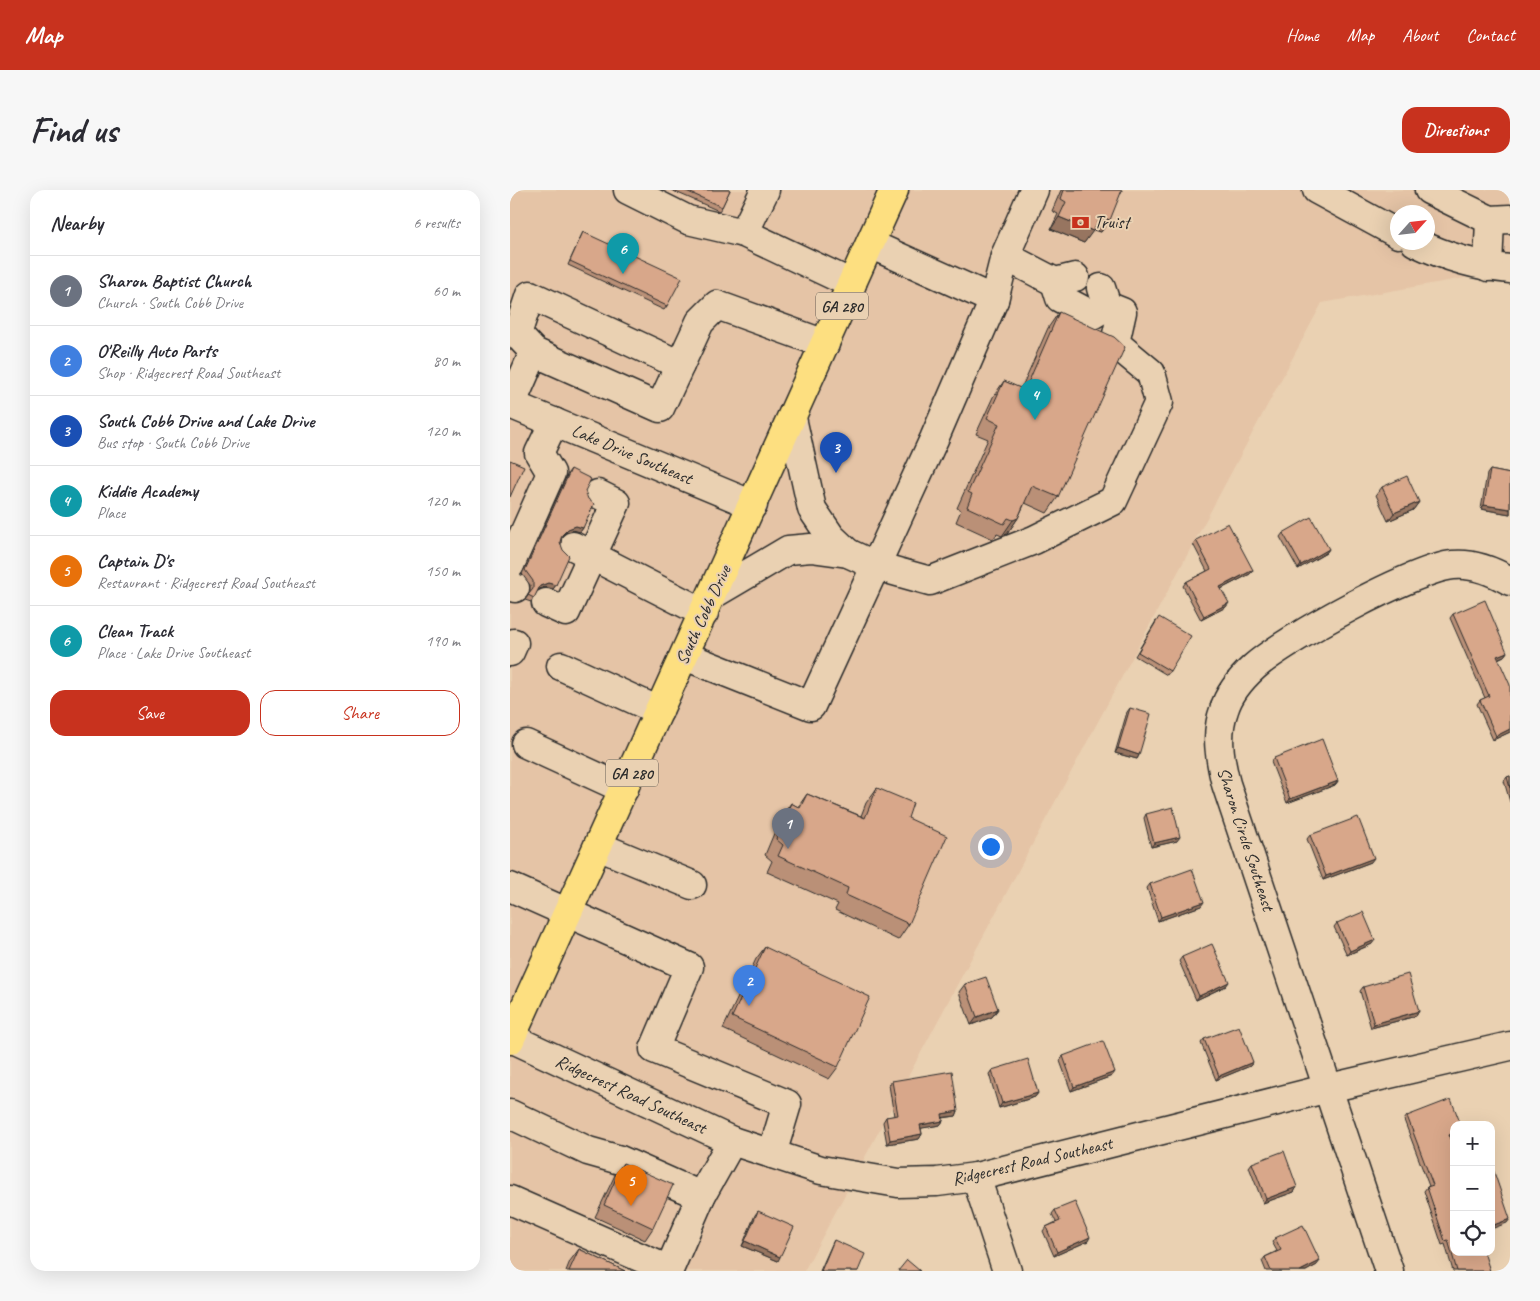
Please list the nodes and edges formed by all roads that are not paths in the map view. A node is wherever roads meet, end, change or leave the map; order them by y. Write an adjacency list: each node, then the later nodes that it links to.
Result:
1 (628, 190): 9 (street)
2 (765, 190): 9 (street)
3 (893, 190): 10 (main road, South Cobb Drive / GA 280)
4 (1034, 190): 12 (street)
5 (1317, 190): 8 (street)
6 (1429, 190): 7 (street)
7 (1500, 220): 13 (street)
8 (1390, 230)
9 (744, 233): 14 (street)
10 (870, 244): 14 (main road, South Cobb Drive / GA 280); 15 (street)
11 (1432, 250): 13 (street)
12 (1005, 256): 15 (street); 26 (street)
13 (1499, 268)
14 (852, 284): 16 (main road, South Cobb Drive / GA 280)
15 (994, 300): 26 (street)
16 (825, 344): 18 (street); 20 (main road, South Cobb Drive / GA 280)
17 (534, 352): 18 (street); 18 (street); 19 (street)
18 (680, 364)
19 (511, 405): 21 (street, Lake Drive Southeast)
20 (792, 418): 23 (main road, South Cobb Drive / GA 280); 25 (street)
21 (554, 422): 23 (street, Lake Drive Southeast); 27 (street)
22 (598, 494): 24 (street)
23 (753, 505): 30 (main road, South Cobb Drive / GA 280)
24 (583, 551): 29 (street); 30 (street)
25 (848, 553): 26 (street); 30 (street)
26 (876, 566): 31 (street)
27 (516, 570)
28 (1510, 581): 42 (street, Sharon Circle Southeast)
29 (546, 603)
30 (708, 604): 31 (main road, South Cobb Drive / GA 280)
31 (685, 656): 33 (main road, South Cobb Drive / GA 280)
32 (561, 666): 33 (street)
33 (660, 711): 35 (main road, South Cobb Drive / GA 280)
34 (526, 744): 35 (street)
35 (624, 790): 36 (main road, South Cobb Drive / GA 280)
36 (598, 846): 37 (street); 39 (main road, South Cobb Drive / GA 280)
37 (692, 885)
38 (510, 887): 39 (street)
39 (568, 913): 40 (main road, South Cobb Drive / GA 280); 45 (street)
40 (511, 1039): 44 (street, Ridgecrest Road Southeast)
41 (1510, 1046): 42 (street, Ridgecrest Road Southeast)
42 (1329, 1088): 46 (street, Ridgecrest Road Southeast); 50 (street, Sharon Circle Southeast)
43 (510, 1114): 47 (street)
44 (732, 1142): 45 (street, Ridgecrest Road Southeast); 47 (street)
45 (772, 1154): 46 (street, Ridgecrest Road Southeast)
46 (976, 1177): 49 (street)
47 (701, 1196): 48 (street)
48 (510, 1200)
49 (1007, 1271)
50 (1389, 1271)

